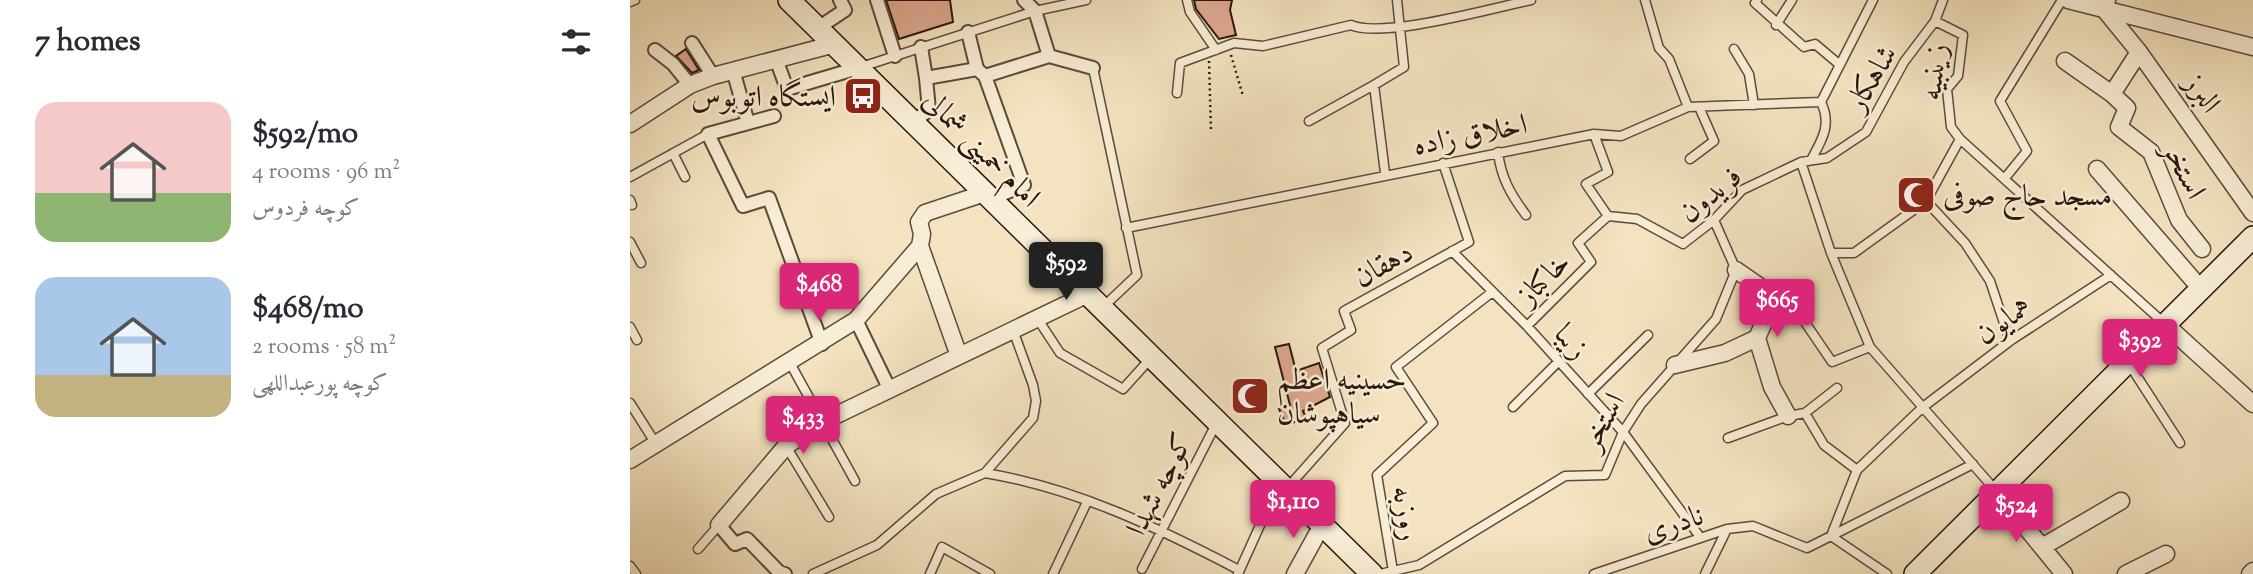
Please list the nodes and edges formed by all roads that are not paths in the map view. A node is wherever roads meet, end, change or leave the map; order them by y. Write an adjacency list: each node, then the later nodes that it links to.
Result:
1 (789, 0): 21 (main road, امام خمینی شمالی)
2 (840, 0): 21 (street)
3 (877, 0): 31 (street)
4 (1024, 0): 17 (street)
5 (1086, 0): 17 (lane)
6 (1187, 0): 29 (lane)
7 (1397, 0): 20 (lane)
8 (1531, 0): 20 (lane)
9 (1645, 0): 48 (lane)
10 (1757, 0): 19 (lane)
11 (1792, 0): 19 (lane)
12 (1873, 0): 35 (lane)
13 (1943, 0): 18 (lane, زینبیه)
14 (2062, 0): 68 (lane)
15 (2068, 0): 16 (street)
16 (2106, 4): 26 (street); 30 (street, البرز)
17 (1035, 11): 22 (lane); 32 (street)
18 (1935, 21): 57 (lane, زینبیه); 61 (lane, شاهکار)
19 (1776, 24): 35 (lane)
20 (1400, 27): 29 (lane); 43 (lane)
21 (818, 28): 24 (main road, امام خمینی شمالی)
22 (968, 32): 25 (lane); 39 (street)
23 (692, 43): 40 (street)
24 (835, 44): 33 (street); 36 (main road, امام خمینی شمالی)
25 (921, 47): 31 (lane); 41 (street)
26 (2253, 47)
27 (1734, 49): 47 (lane)
28 (655, 50): 42 (street)
29 (1213, 51): 44 (lane)
30 (2139, 52): 45 (street); 71 (street, البرز)
31 (895, 56): 36 (lane)
32 (1049, 56): 37 (street); 39 (street)
33 (776, 59): 36 (street); 38 (street)
34 (2065, 61): 45 (street)
35 (1840, 65): 46 (lane)
36 (858, 68): 52 (main road, امام خمینی شمالی)
37 (1093, 68): 75 (lane)
38 (733, 71): 40 (street); 54 (street)
39 (981, 73): 41 (street); 69 (street)
40 (713, 76): 42 (street)
41 (926, 78): 52 (street)
42 (690, 85): 53 (street)
43 (1374, 85): 51 (lane); 65 (lane)
44 (1177, 93)
45 (2112, 94): 79 (street, استخر)
46 (1821, 102): 47 (lane, اخلاق زاده); 61 (lane)
47 (1754, 105): 49 (lane, اخلاق زاده)
48 (1688, 107): 49 (lane, اخلاق زاده); 56 (lane, اخلاق زاده)
49 (1699, 107): 60 (lane)
50 (774, 116): 54 (street)
51 (1309, 121)
52 (913, 122): 69 (main road, امام خمینی شمالی)
53 (630, 124)
54 (748, 124): 55 (street)
55 (708, 134): 59 (lane); 99 (street)
56 (1594, 134): 58 (lane, اخلاق زاده); 73 (lane)
57 (1960, 139): 68 (lane, زینبیه); 70 (lane)
58 (1498, 152): 63 (lane, اخلاق زاده); 72 (lane)
59 (673, 153): 66 (lane); 67 (lane)
60 (1690, 159)
61 (1811, 160): 62 (lane, شاهکار)
62 (1801, 162): 74 (lane, فریدون); 81 (lane)
63 (1443, 163): 65 (lane, اخلاق زاده); 80 (lane)
64 (2097, 169): 85 (street)
65 (1385, 173): 75 (lane, اخلاق زاده)
66 (630, 177)
67 (685, 177)
68 (2005, 178): 84 (lane, زینبیه)
69 (988, 196): 78 (street); 88 (main road, امام خمینی شمالی)
70 (1926, 201): 81 (lane); 98 (lane)
71 (2253, 213)
72 (1526, 215)
73 (1608, 216): 74 (lane, فریدون); 92 (lane, خاکباز)
74 (1714, 220): 83 (lane)
75 (1126, 228): 88 (lane)
76 (630, 242): 82 (lane)
77 (2251, 242): 85 (main road)
78 (919, 246): 90 (street); 101 (street)
79 (2202, 249)
80 (1452, 251): 86 (lane, زیبا); 128 (lane, دهقان)
81 (1830, 253): 100 (lane)
82 (641, 263)
83 (1736, 270): 87 (street); 106 (lane, استخر)
84 (2111, 275): 91 (lane, زینبیه); 98 (lane, همایون)
85 (2201, 289): 91 (main road)
86 (1491, 293): 92 (lane, زیبا); 145 (lane, روزبه)
87 (1776, 297): 96 (street); 100 (lane)
88 (1095, 301): 89 (street); 102 (main road, امام خمینی شمالی)
89 (1037, 318): 94 (street); 102 (lane)
90 (856, 320): 99 (street); 108 (street)
91 (2165, 324): 104 (main road); 111 (street)
92 (1527, 326): 103 (lane, زیبا)
93 (630, 327): 97 (lane)
94 (1013, 330): 101 (street); 126 (lane)
95 (1648, 335): 109 (lane)
96 (1757, 338): 106 (street); 115 (street)
97 (637, 340)
98 (2010, 341): 113 (lane, همایون)
99 (822, 344): 105 (street)
100 (1870, 346): 113 (lane)
101 (959, 356): 108 (street)
102 (1152, 357): 116 (main road, امام خمینی شمالی)
103 (1559, 361): 109 (lane, زیبا); 112 (lane)
104 (2128, 362): 120 (lane); 129 (main road)
105 (790, 363): 117 (lane); 121 (street)
106 (1675, 365): 118 (lane, استخر)
107 (1837, 388): 114 (lane)
108 (890, 390): 117 (street)
109 (1588, 394): 118 (lane, زیبا)
110 (630, 402): 121 (lane)
111 (2253, 404)
112 (1513, 407)
113 (1923, 407): 124 (lane); 125 (lane, همایون)
114 (1805, 413): 115 (lane); 125 (lane)
115 (1788, 416): 119 (lane)
116 (1217, 421): 128 (main road, امام خمینی شمالی); 135 (lane, کوچه شهدا)
117 (822, 422): 122 (street); 127 (lane)
118 (1623, 432): 138 (lane, زیبا); 145 (lane, استخر)
119 (1728, 438)
120 (2180, 443)
121 (656, 444): 123 (street)
122 (786, 446): 132 (lane); 133 (street)
123 (630, 460)
124 (1973, 464): 129 (lane); 137 (lane)
125 (1857, 470): 137 (lane)
126 (985, 473): 131 (lane); 148 (lane)
127 (855, 481)
128 (1285, 488): 134 (main road, امام خمینی شمالی); 144 (lane)
129 (1997, 492): 139 (street); 157 (main road)
130 (2120, 501): 139 (street)
131 (1087, 502): 135 (lane); 151 (lane)
132 (829, 517)
133 (719, 525): 140 (lane); 147 (street)
134 (1322, 525): 145 (main road, امام خمینی شمالی); 152 (street)
135 (1160, 528): 143 (lane, کوچه شهدا); 144 (lane)
136 (1727, 529): 137 (lane, نادری); 138 (lane, نادری); 155 (lane)
137 (1831, 536): 156 (lane)
138 (1700, 537): 154 (lane, نادری)
139 (2042, 547): 158 (street)
140 (698, 549)
141 (2166, 554): 159 (street)
142 (630, 566): 146 (lane)
143 (1142, 569)
144 (1238, 572)
145 (1383, 572): 153 (lane, استخر)
146 (636, 574)
147 (785, 574)
148 (813, 574)
149 (930, 574): 150 (lane)
150 (990, 574)
151 (1053, 574)
152 (1295, 574)
153 (1380, 574)
154 (1594, 574)
155 (1705, 574)
156 (1887, 574)
157 (1915, 574)
158 (2064, 574)
159 (2126, 574)

